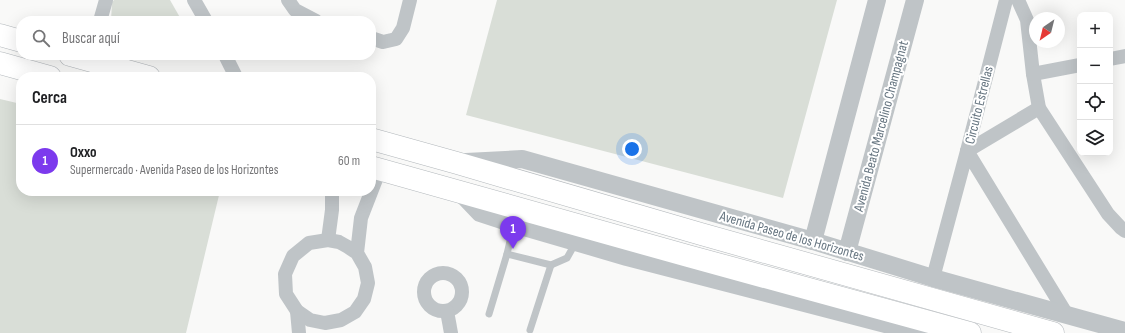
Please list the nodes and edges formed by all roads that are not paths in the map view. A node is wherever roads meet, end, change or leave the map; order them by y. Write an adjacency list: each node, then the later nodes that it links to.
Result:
1 (106, 0): 9 (street)
2 (194, 0): 10 (street)
3 (410, 0): 14 (street)
4 (876, 0): 36 (street)
5 (916, 0): 38 (street, Avenida Beato Marcelino Champagnat)
6 (1006, 0): 27 (street, Circuito Estrellas)
7 (1018, 0): 24 (street)
8 (296, 3): 11 (street)
9 (101, 16)
10 (203, 16)
11 (310, 16)
12 (0, 35): 13 (main road)
13 (16, 40)
14 (376, 40)
15 (1125, 56): 16 (street)
16 (1113, 58)
17 (94, 60): 22 (main road)
18 (227, 60): 23 (street)
19 (0, 63): 21 (main road)
20 (1077, 66): 24 (street)
21 (32, 72)
22 (134, 72)
23 (233, 72)
24 (1033, 74): 25 (street)
25 (1039, 108): 27 (street, Circuito Estrellas); 34 (street)
26 (376, 140): 28 (main road, Avenida Paseo de los Horizontes)
27 (967, 151): 42 (street); 46 (street)
28 (457, 163): 36 (street, Avenida Paseo de los Horizontes); 54 (main road, Avenida Paseo de los Horizontes)
29 (376, 168): 30 (main road)
30 (460, 192): 33 (street); 53 (main road)
31 (332, 196): 35 (street)
32 (367, 196): 39 (street)
33 (514, 224): 37 (street); 40 (lane)
34 (1125, 231)
35 (328, 240): 39 (street); 43 (street)
36 (813, 241): 38 (street, Avenida Paseo de los Horizontes)
37 (576, 242): 41 (lane); 52 (street)
38 (846, 252): 42 (street, Avenida Paseo de los Horizontes)
39 (357, 253): 47 (street)
40 (507, 254): 41 (lane); 45 (lane)
41 (551, 265): 48 (lane)
42 (933, 278): 46 (street, Avenida Paseo de los Horizontes)
43 (296, 311): 47 (street); 50 (street)
44 (447, 311): 51 (street)
45 (489, 314)
46 (1067, 315): 49 (street, Avenida Paseo de los Horizontes)
47 (325, 328)
48 (530, 330)
49 (1125, 331)
50 (299, 333)
51 (451, 333)
52 (920, 333)
53 (970, 333)
54 (1053, 333)

